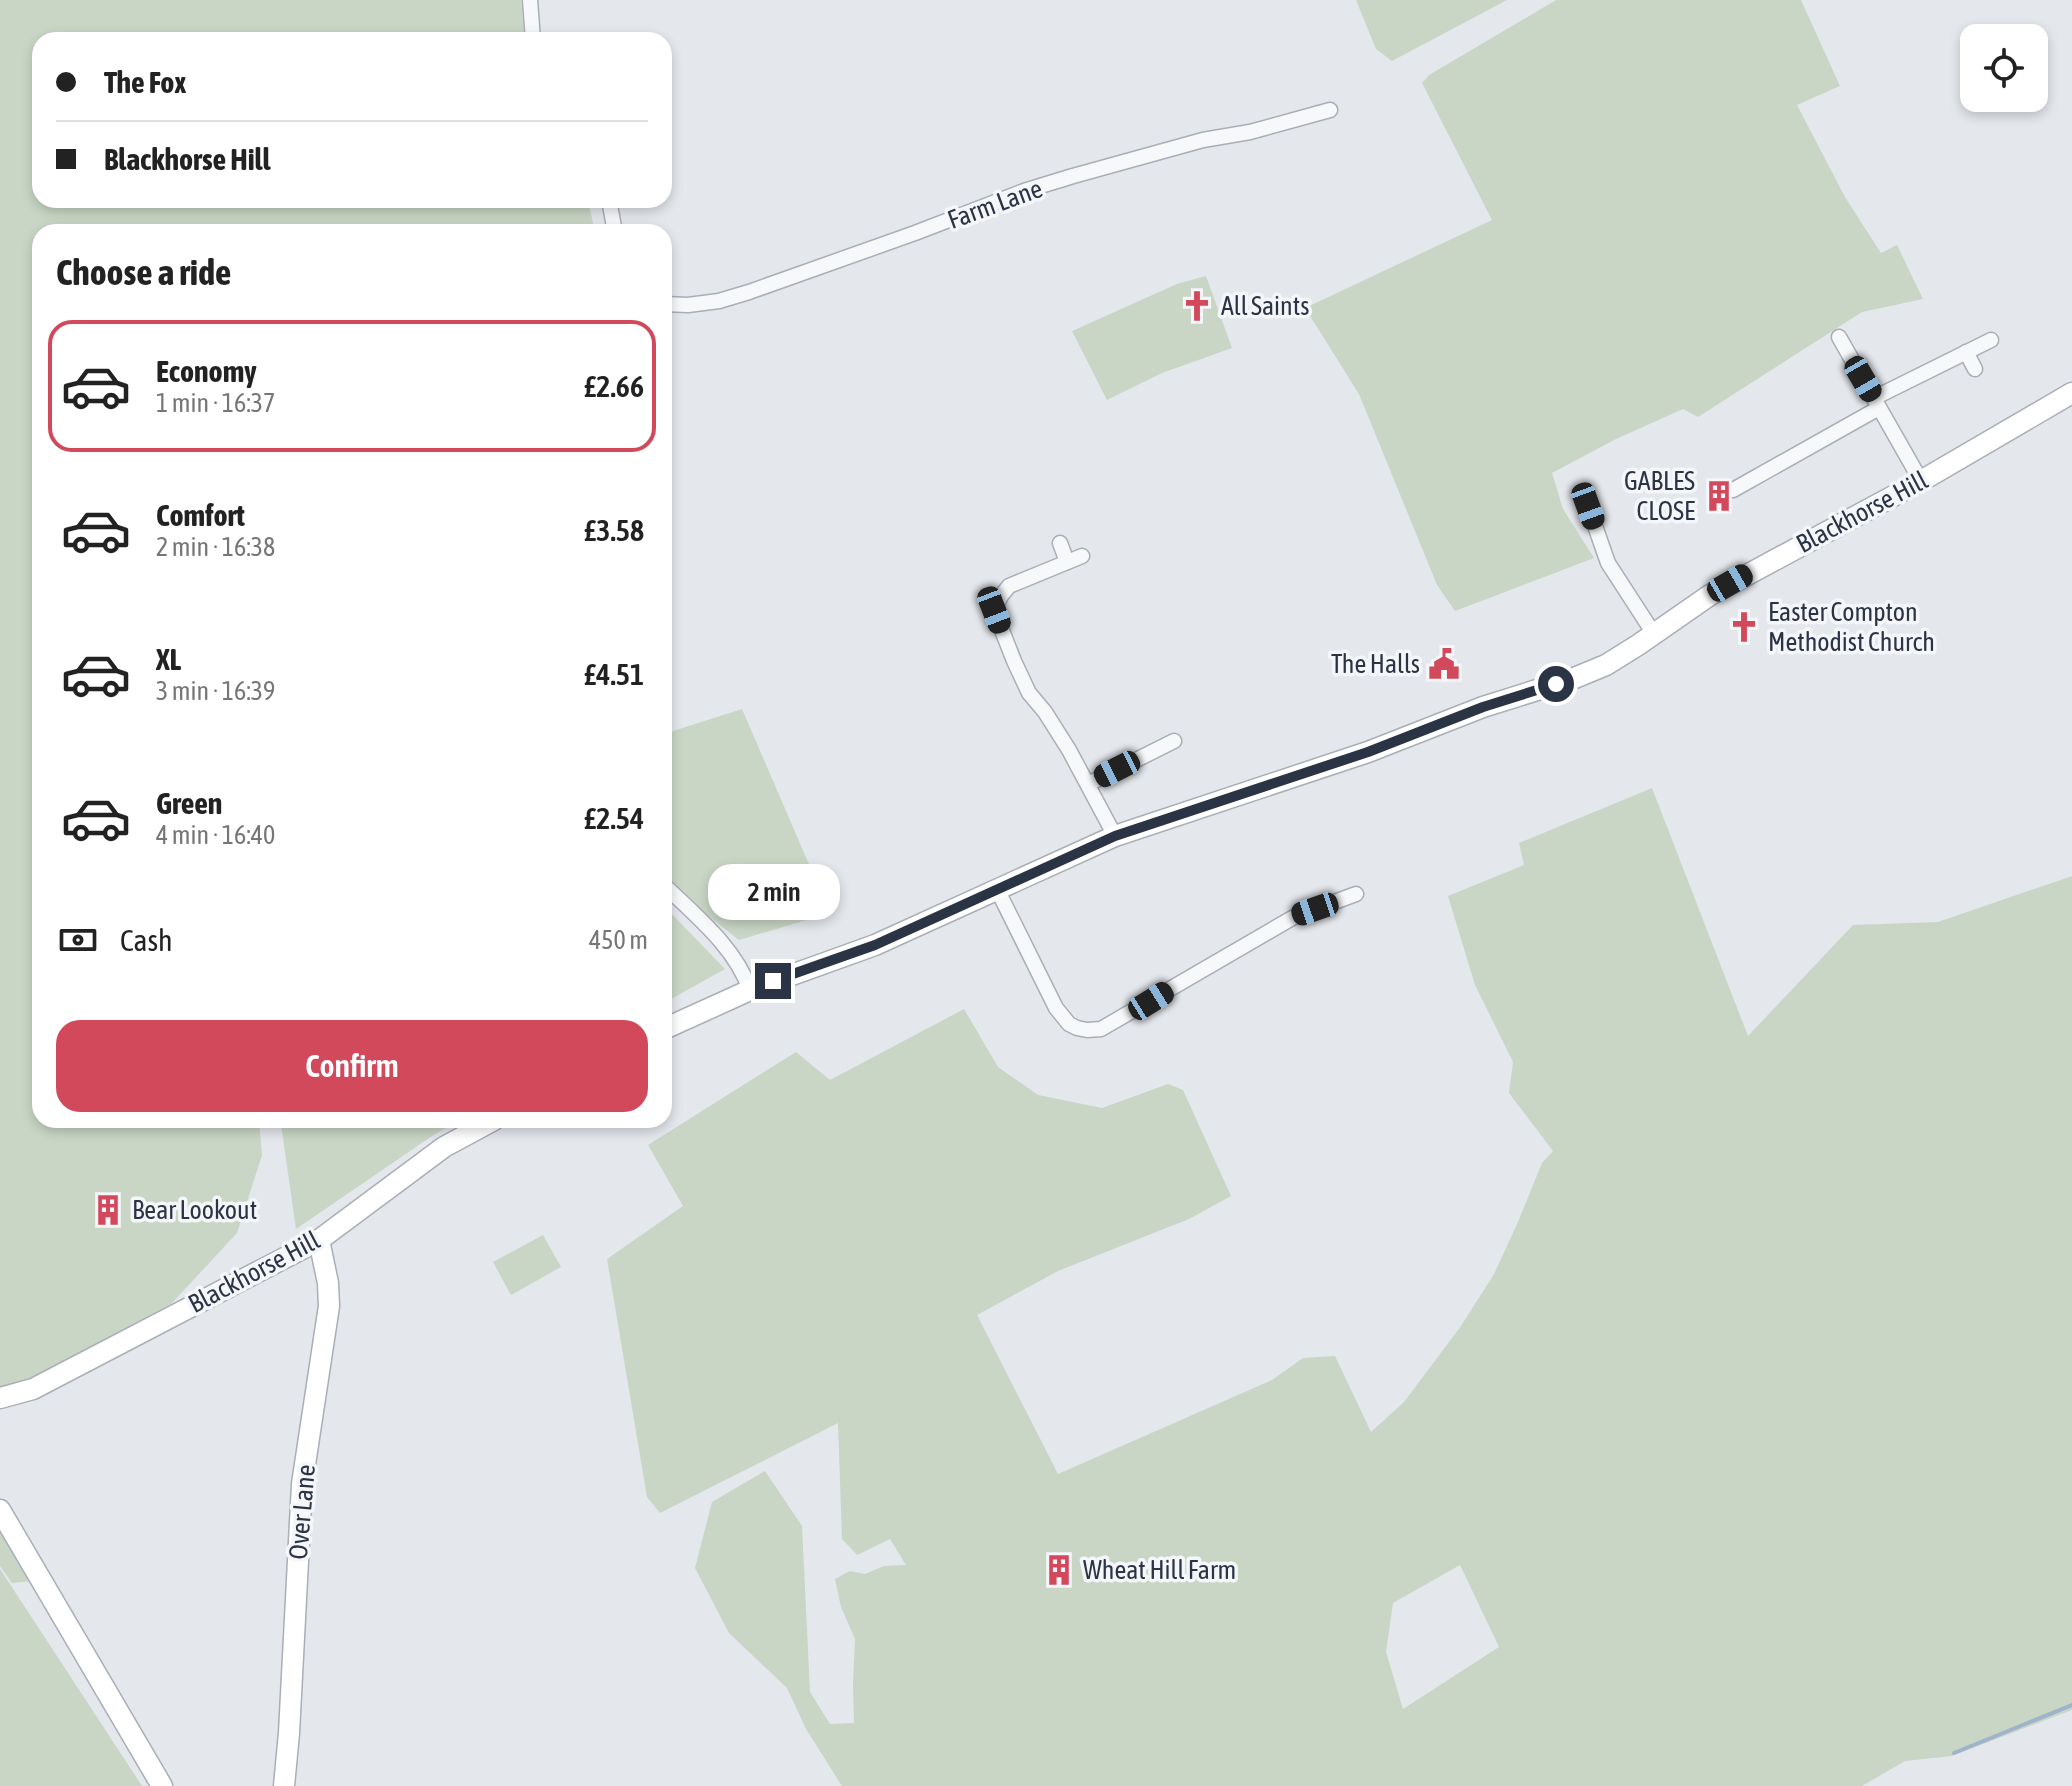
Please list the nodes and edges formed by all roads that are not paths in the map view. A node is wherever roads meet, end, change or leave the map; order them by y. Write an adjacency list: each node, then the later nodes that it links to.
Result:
1 (530, 0): 2 (street)
2 (532, 32)
3 (1330, 110): 4 (street, Farm Lane)
4 (672, 304)
5 (1839, 337): 10 (street)
6 (1991, 340): 7 (street)
7 (1966, 352): 8 (street); 10 (street)
8 (1975, 369)
9 (2072, 393): 11 (main road, Blackhorse Hill)
10 (1877, 403): 11 (street); 12 (street)
11 (1921, 481): 17 (main road, Blackhorse Hill)
12 (1733, 490)
13 (1588, 506): 17 (street)
14 (1060, 543): 16 (street)
15 (1082, 556): 16 (street)
16 (1067, 562): 19 (street)
17 (1654, 634): 20 (main road, Blackhorse Hill)
18 (1174, 741): 19 (street)
19 (1088, 784): 20 (street)
20 (1115, 836): 21 (main road, Blackhorse Hill)
21 (997, 889): 23 (street); 24 (main road, Blackhorse Hill)
22 (672, 893): 24 (street)
23 (1356, 894)
24 (750, 990): 25 (main road, Blackhorse Hill)
25 (672, 1025)
26 (479, 1128): 27 (main road, Blackhorse Hill)
27 (319, 1240): 28 (main road, Blackhorse Hill); 31 (main road, Over Lane)
28 (0, 1398)
29 (0, 1510): 30 (main road)
30 (162, 1786)
31 (284, 1786)

